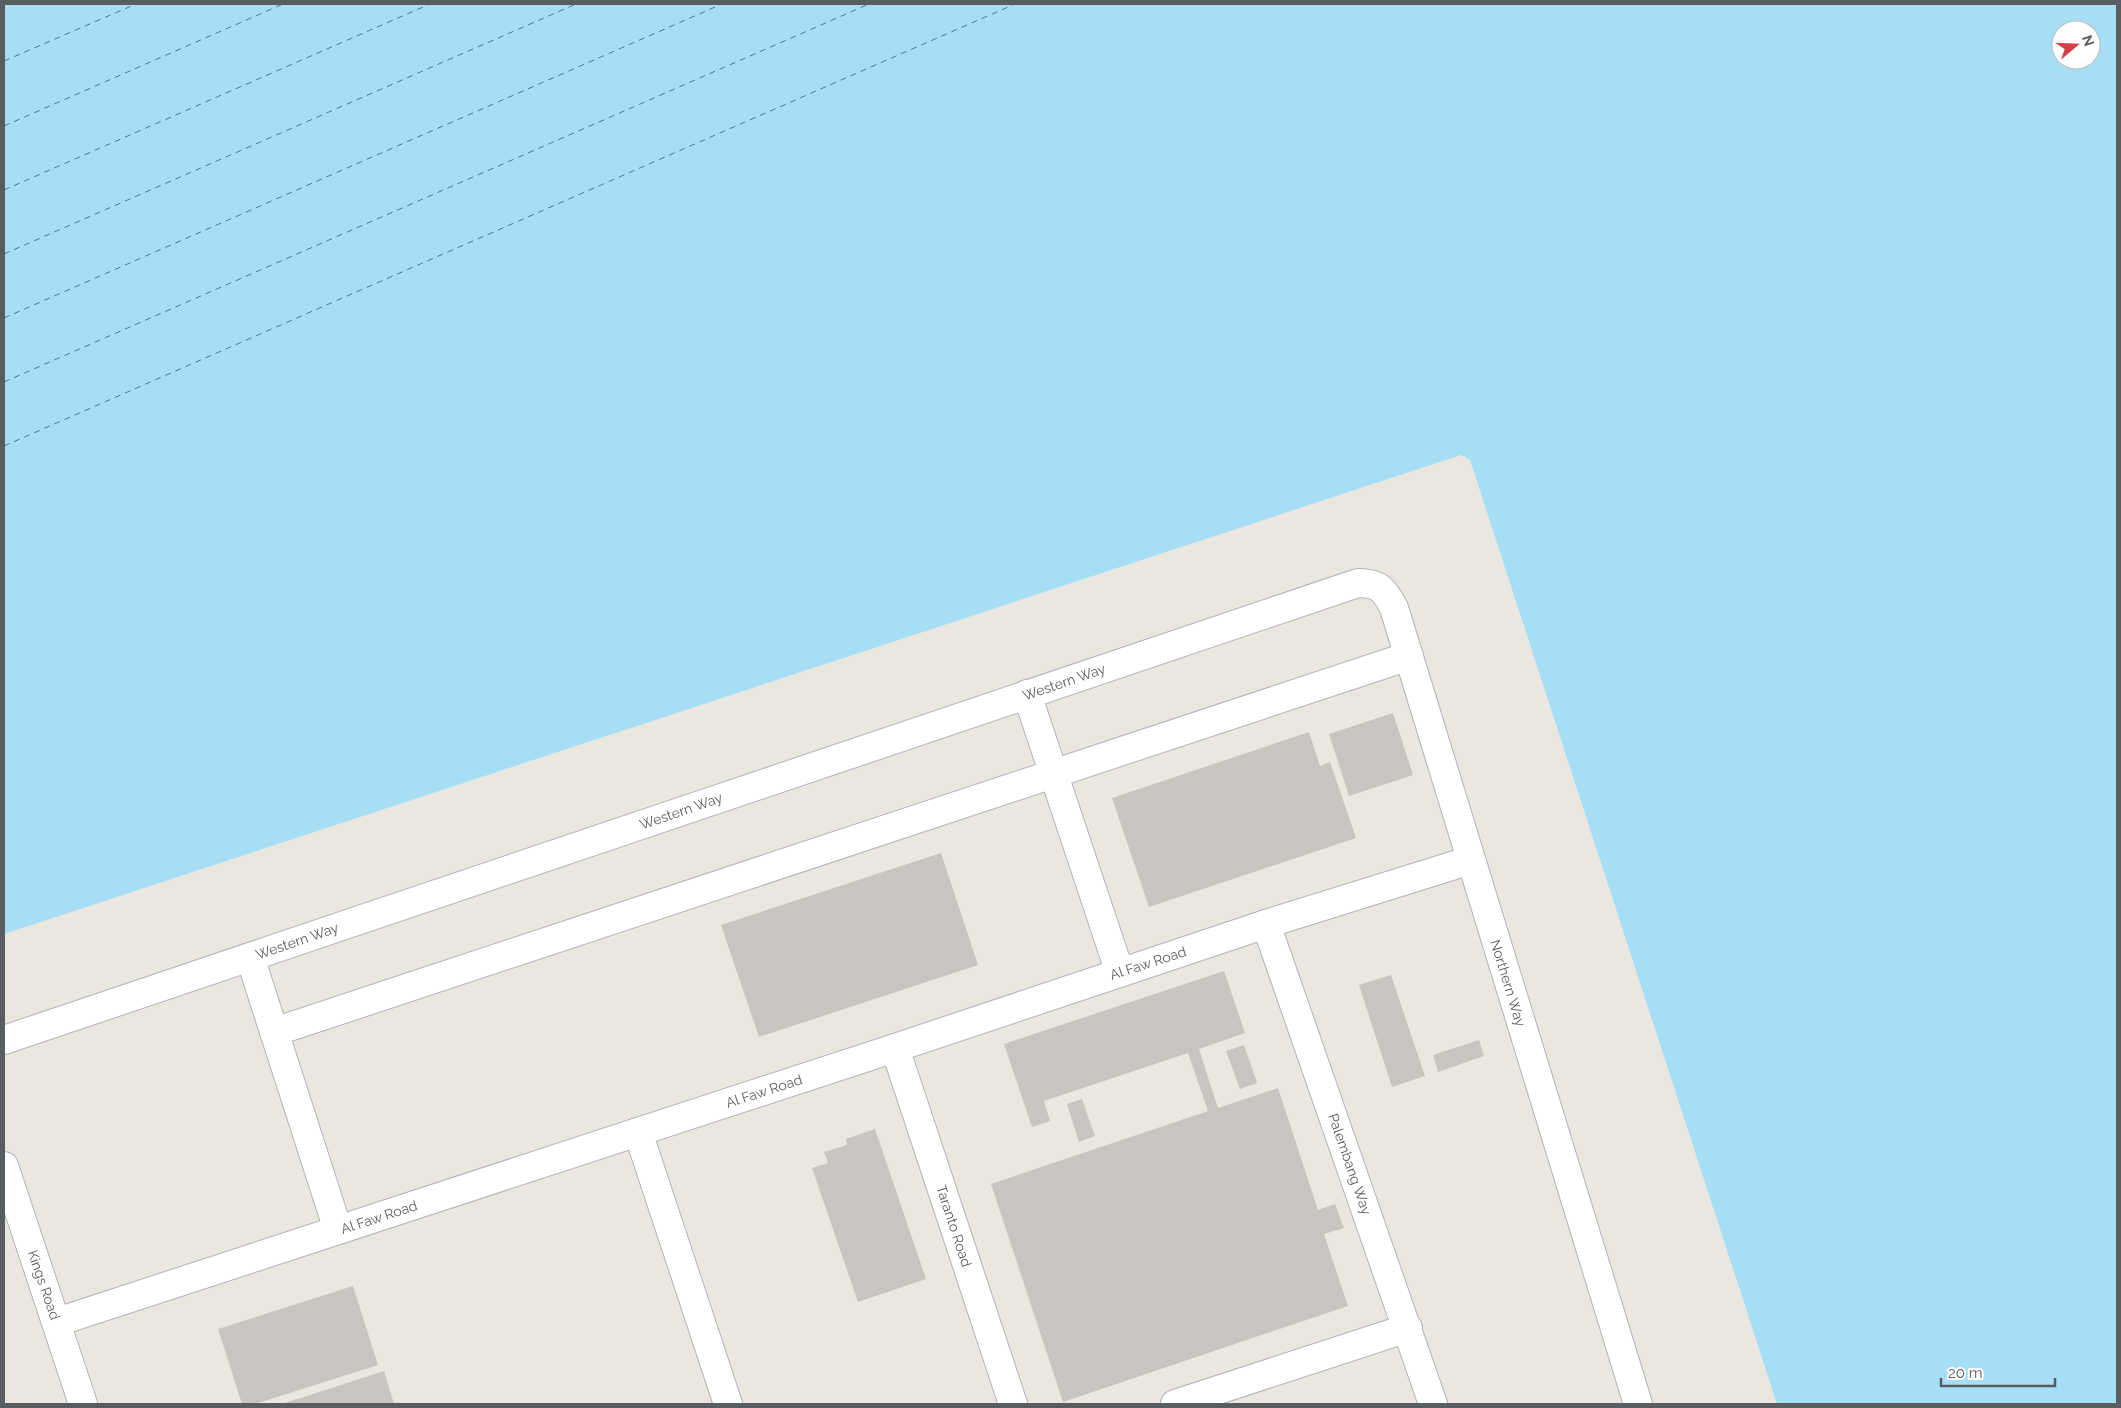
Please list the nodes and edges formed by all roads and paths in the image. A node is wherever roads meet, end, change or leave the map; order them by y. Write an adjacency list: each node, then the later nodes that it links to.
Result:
1 (1358, 582): 2 (lane, Northern Way); 3 (lane, Western Way)
2 (1409, 656): 4 (lane); 5 (lane, Northern Way)
3 (1027, 694): 4 (lane); 7 (lane, Western Way)
4 (1054, 773): 8 (lane); 9 (lane)
5 (1471, 860): 6 (lane, Al Faw Road); 22 (lane, Northern Way)
6 (1266, 924): 8 (lane, Al Faw Road); 16 (lane, Palembang Way)
7 (250, 957): 9 (lane); 10 (lane, Western Way)
8 (1120, 973): 11 (lane, Al Faw Road)
9 (274, 1032): 14 (lane)
10 (4, 1040)
11 (895, 1048): 12 (lane, Al Faw Road); 19 (lane, Taranto Road)
12 (638, 1132): 14 (lane, Al Faw Road); 18 (lane)
13 (4, 1166): 15 (lane, Kings Road)
14 (338, 1230): 15 (lane, Al Faw Road)
15 (57, 1322): 17 (lane, Kings Road)
16 (1408, 1328): 20 (lane); 21 (lane, Palembang Way)
17 (83, 1404)
18 (728, 1404)
19 (1013, 1404)
20 (1175, 1404)
21 (1433, 1404)
22 (1638, 1404)

